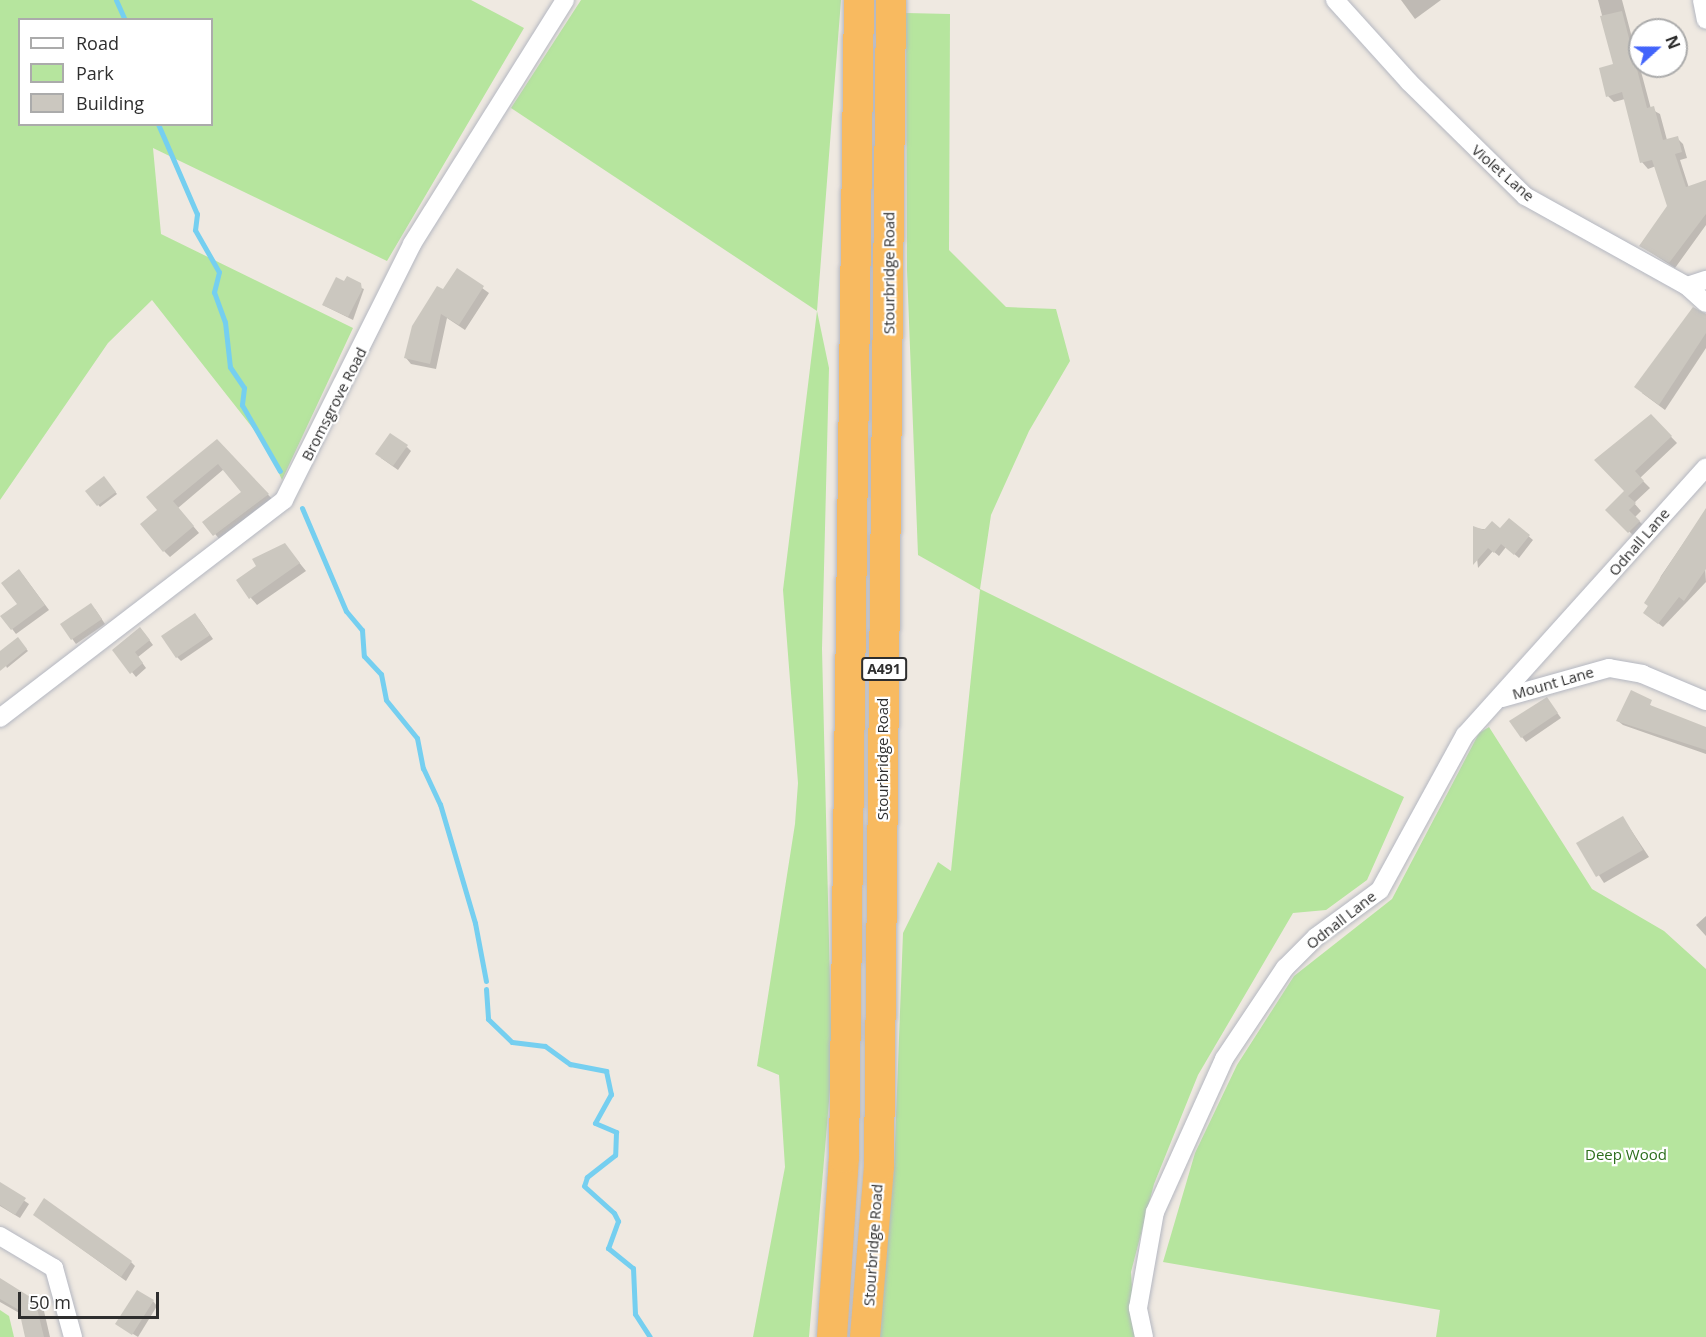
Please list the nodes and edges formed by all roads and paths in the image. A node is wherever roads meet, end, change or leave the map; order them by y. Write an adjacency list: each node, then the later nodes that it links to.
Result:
1 (565, 0): 13 (street, Bromsgrove Road)
2 (859, 0): 16 (highway, A491)
3 (891, 0): 17 (highway, Stourbridge Road / A491)
4 (1335, 0): 8 (street, Violet Lane)
5 (1702, 0): 6 (street)
6 (1706, 20)
7 (1706, 280): 8 (street)
8 (1687, 286): 9 (street, Violet Lane)
9 (1706, 303)
10 (1706, 467): 11 (street, Odnall Lane)
11 (1502, 698): 12 (street, Mount Lane); 18 (street, Odnall Lane)
12 (1706, 702)
13 (0, 718)
14 (0, 1236): 15 (street)
15 (73, 1337)
16 (832, 1337)
17 (865, 1337)
18 (1144, 1337)

